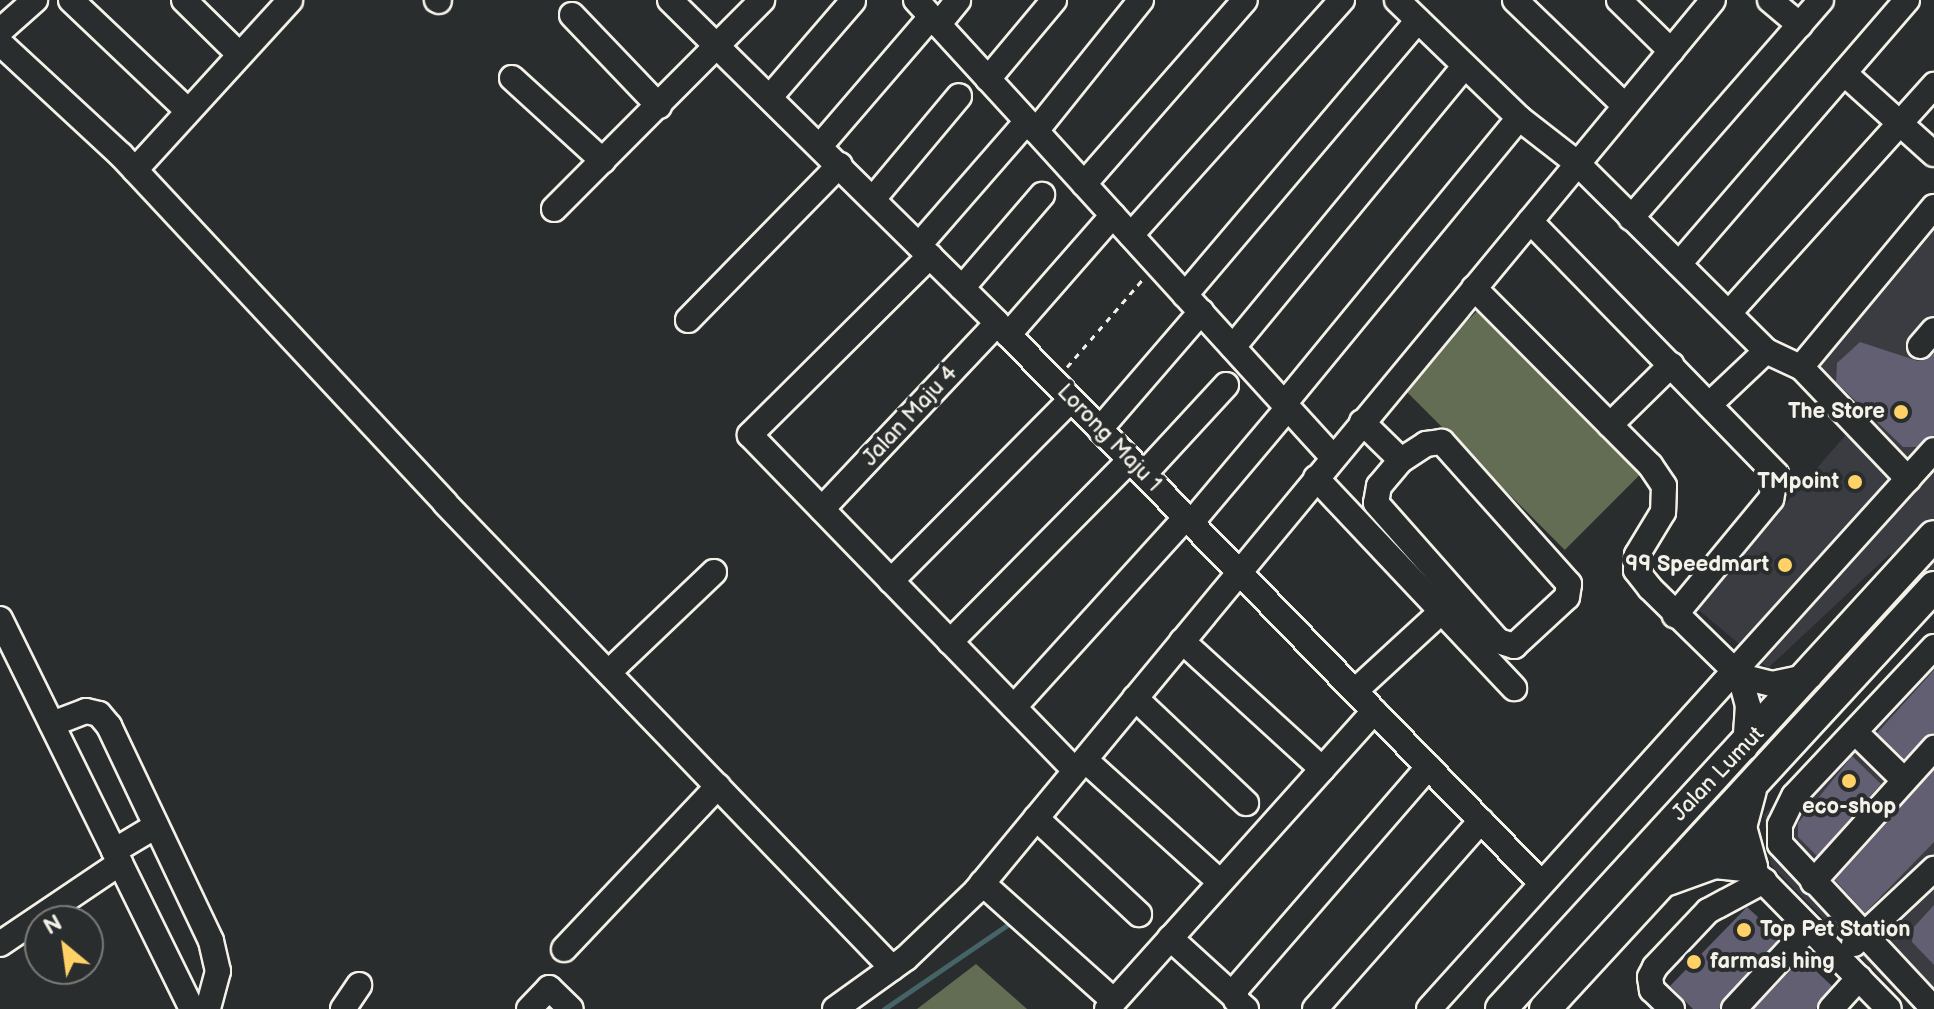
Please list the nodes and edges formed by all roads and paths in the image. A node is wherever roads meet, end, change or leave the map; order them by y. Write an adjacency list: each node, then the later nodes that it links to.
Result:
1 (35, 0): 24 (street)
2 (71, 0): 38 (street)
3 (184, 0): 28 (street)
4 (290, 0): 28 (street)
5 (670, 0): 26 (street, Lorong Maju 1)
6 (762, 0): 26 (street)
7 (958, 0): 20 (street)
8 (1054, 0): 32 (street)
9 (1141, 0): 41 (street)
10 (1245, 0): 48 (street)
11 (1342, 0): 56 (street)
12 (1397, 0): 22 (street)
13 (1515, 0): 37 (street)
14 (1619, 0): 27 (street)
15 (1713, 0): 27 (street)
16 (1770, 0): 23 (street)
17 (1821, 0): 23 (street)
18 (1907, 0): 30 (street)
19 (853, 1): 35 (street)
20 (928, 14): 32 (street); 42 (street)
21 (572, 15): 36 (street)
22 (1418, 20): 29 (street); 62 (street)
23 (1800, 25): 54 (street)
24 (0, 31)
25 (0, 43): 45 (street)
26 (718, 48): 35 (street, Lorong Maju 1); 36 (street)
27 (1671, 51): 37 (street)
28 (239, 54): 38 (street)
29 (1465, 66): 39 (street); 66 (street)
30 (1844, 73): 40 (street); 59 (street)
31 (512, 78): 44 (street)
32 (988, 79): 41 (street)
33 (1934, 85): 40 (street)
34 (959, 96): 50 (street)
35 (770, 97): 42 (street, Lorong Maju 1)
36 (659, 106): 44 (street)
37 (1625, 106): 46 (street)
38 (188, 111): 45 (street)
39 (1519, 118): 46 (street); 73 (street)
40 (1900, 123): 43 (street); 63 (street)
41 (1031, 126): 48 (street); 57 (street)
42 (820, 146): 47 (street, Lorong Maju 1)
43 (1934, 154)
44 (603, 161): 52 (street)
45 (128, 162): 97 (street)
46 (1578, 164): 54 (street); 55 (street)
47 (840, 165): 50 (street, Lorong Maju 1); 64 (street)
48 (1084, 184): 53 (street)
49 (1042, 195): 60 (street)
50 (873, 199): 57 (street, Lorong Maju 1)
51 (1934, 207): 69 (street)
52 (554, 209)
53 (1113, 215): 56 (street); 65 (street, Jalan Maju 4)
54 (1631, 218): 59 (street)
55 (1530, 221): 61 (street); 68 (street)
56 (1131, 235): 58 (street)
57 (924, 250): 60 (street, Lorong Maju 1); 83 (street)
58 (1157, 263): 62 (street); 71 (path)
59 (1679, 264): 63 (street)
60 (962, 288): 65 (street, Lorong Maju 1)
61 (1474, 288): 74 (street); 75 (street)
62 (1193, 303): 66 (street); 76 (street)
63 (1729, 313): 67 (street)
64 (688, 320)
65 (1003, 329): 71 (street, Lorong Maju 1); 83 (street, Jalan Maju 4)
66 (1233, 347): 73 (street)
67 (1766, 351): 69 (street); 72 (street)
68 (1671, 365): 72 (street); 75 (street)
69 (1801, 367): 82 (street)
70 (1226, 385): 80 (street)
71 (1063, 391): 76 (street, Lorong Maju 1); 88 (street)
72 (1710, 404): 92 (street)
73 (1286, 406): 78 (street); 84 (street)
74 (1362, 422): 78 (street); 79 (street)
75 (1610, 425): 92 (street)
76 (1100, 429): 80 (street, Lorong Maju 1)
77 (1934, 450): 82 (street)
78 (1333, 457): 81 (street)
79 (1401, 460): 79 (street)
80 (1137, 467): 84 (street, Lorong Maju 1); 95 (street)
81 (1316, 478): 87 (street); 90 (street)
82 (1908, 479): 98 (street)
83 (822, 509): 88 (street)
84 (1188, 520): 87 (street, Lorong Maju 1); 103 (street)
85 (1934, 536): 91 (main road, Jalan Lumut)
86 (714, 572): 97 (street)
87 (1239, 572): 94 (street); 101 (street, Lorong Maju 1)
88 (891, 581): 95 (street)
89 (1932, 590): 91 (main road); 114 (main road, Jalan Lumut)
90 (1442, 611): 100 (street); 101 (street)
91 (1869, 612): 99 (main road, Jalan Lumut)
92 (1675, 615): 98 (street)
93 (0, 619): 105 (street)
94 (1182, 641): 102 (street); 111 (street)
95 (950, 642): 103 (street)
96 (1934, 647): 106 (street)
97 (609, 672): 113 (street)
98 (1737, 674): 99 (street); 108 (street); 127 (street)
99 (1810, 676): 108 (main road, Jalan Lumut)
100 (1514, 688)
101 (1355, 691): 104 (street, Lorong Maju 1)
102 (1135, 698): 109 (street); 115 (street)
103 (1014, 707): 109 (street)
104 (1374, 711): 110 (street, Lorong Maju 1); 111 (street)
105 (52, 724): 118 (street); 121 (street)
106 (1856, 733): 112 (street); 125 (street)
107 (1934, 748): 112 (street)
108 (1735, 757): 119 (main road); 120 (main road, Jalan Lumut)
109 (1080, 765): 116 (street); 124 (street)
110 (1428, 767): 117 (street, Lorong Maju 1); 139 (street)
111 (1322, 769): 124 (street)
112 (1904, 780): 125 (street)
113 (718, 786): 134 (street); 136 (street)
114 (1752, 788): 119 (main road, Jalan Lumut); 123 (main road)
115 (1246, 803)
116 (1036, 818): 126 (street); 129 (street)
117 (1481, 821): 127 (street, Lorong Maju 1); 147 (street)
118 (156, 826): 121 (street); 142 (street)
119 (1712, 829): 120 (main road); 123 (street); 128 (main road, Jalan Lumut)
120 (1648, 847): 149 (main road, Jalan Lumut)
121 (117, 857): 133 (street); 141 (street)
122 (1933, 873): 131 (street)
123 (1758, 874): 128 (main road); 130 (street); 151 (street)
124 (1220, 882): 132 (street)
125 (1813, 882): 131 (street)
126 (982, 883): 136 (street); 140 (street)
127 (1541, 883): 148 (street)
128 (1651, 889): 150 (main road, Jalan Lumut)
129 (1139, 914)
130 (1809, 928): 135 (street); 152 (street)
131 (1864, 935): 135 (street); 155 (street)
132 (1170, 938): 139 (street); 140 (street)
133 (0, 944)
134 (564, 949)
135 (1840, 958): 137 (street)
136 (892, 968): 146 (street)
137 (1859, 978): 153 (street); 154 (street)
138 (359, 985): 143 (street)
139 (1240, 1002)
140 (1110, 1005)
141 (192, 1009)
142 (208, 1009)
143 (343, 1009)
144 (529, 1009): 145 (street)
145 (571, 1009)
146 (835, 1009)
147 (1315, 1009)
148 (1429, 1009)
149 (1501, 1009)
150 (1545, 1009)
151 (1672, 1009)
152 (1734, 1009)
153 (1831, 1009)
154 (1889, 1009)
155 (1934, 1009)

